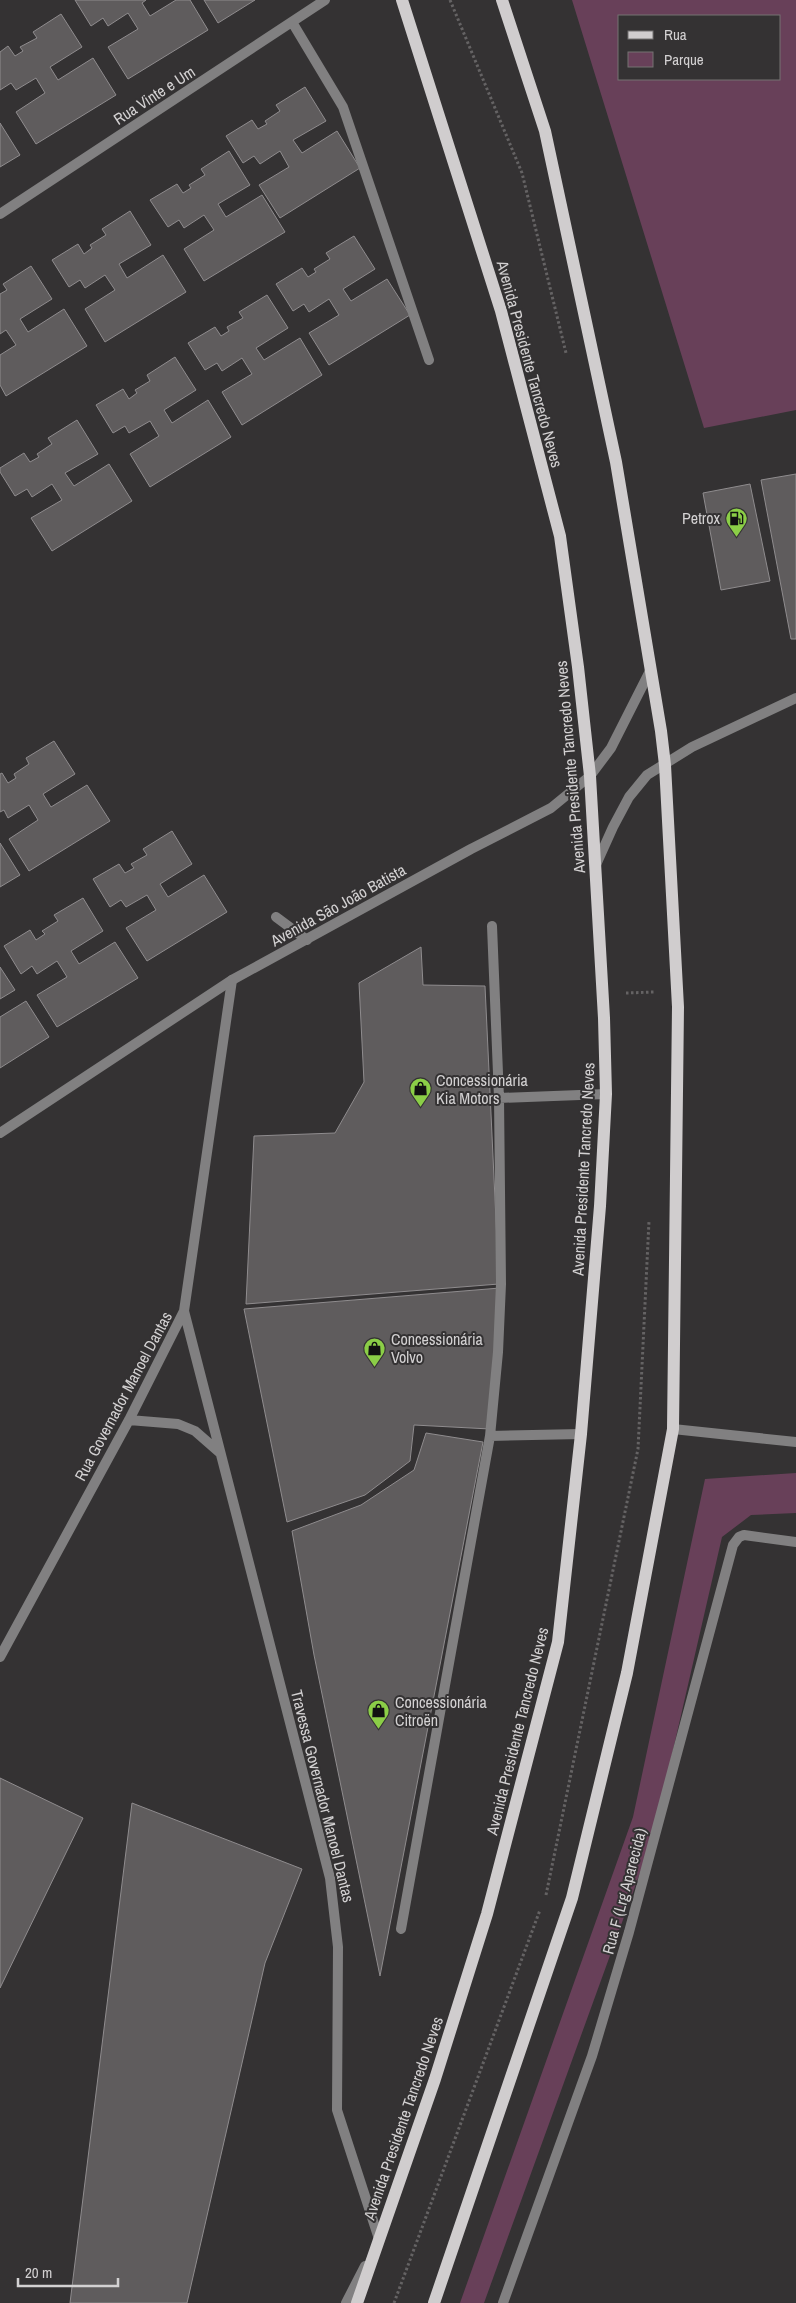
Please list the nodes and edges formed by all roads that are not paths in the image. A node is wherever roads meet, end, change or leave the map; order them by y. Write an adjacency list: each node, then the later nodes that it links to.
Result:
1 (325, 0): 4 (street, Rua Vinte e Um)
2 (402, 0): 10 (main road, Avenida Presidente Tancredo Neves)
3 (502, 0): 7 (main road)
4 (292, 22): 5 (street, Rua Vinte e Um); 6 (street)
5 (0, 214)
6 (429, 360)
7 (651, 669): 9 (main road); 10 (street, Avenida São João Batista)
8 (796, 698): 9 (street)
9 (665, 766): 11 (street); 21 (main road)
10 (590, 776): 11 (main road, Avenida Presidente Tancredo Neves); 14 (street, Avenida São João Batista)
11 (595, 868): 16 (main road, Avenida Presidente Tancredo Neves)
12 (276, 918): 14 (street)
13 (492, 926): 17 (street)
14 (307, 940): 15 (street, Avenida São João Batista)
15 (232, 980): 18 (street, Avenida São João Batista); 19 (street, Rua Governador Manoel Dantas)
16 (606, 1094): 17 (street); 22 (main road, Avenida Presidente Tancredo Neves)
17 (499, 1098): 23 (street)
18 (0, 1133)
19 (184, 1311): 20 (street, Rua Governador Manoel Dantas); 25 (street, Travessa Governador Manoel Dantas)
20 (129, 1420): 25 (street); 27 (street, Rua Governador Manoel Dantas)
21 (673, 1429): 24 (street); 32 (main road)
22 (581, 1434): 23 (street); 29 (main road, Avenida Presidente Tancredo Neves)
23 (490, 1436): 28 (street)
24 (796, 1442)
25 (220, 1452): 29 (street, Travessa Governador Manoel Dantas)
26 (796, 1542): 33 (street, Rua F (Lrg Aparecida))
27 (0, 1657)
28 (401, 1929)
29 (380, 2239): 30 (street); 31 (main road, Avenida Presidente Tancredo Neves)
30 (346, 2303)
31 (357, 2303)
32 (434, 2303)
33 (503, 2303)

